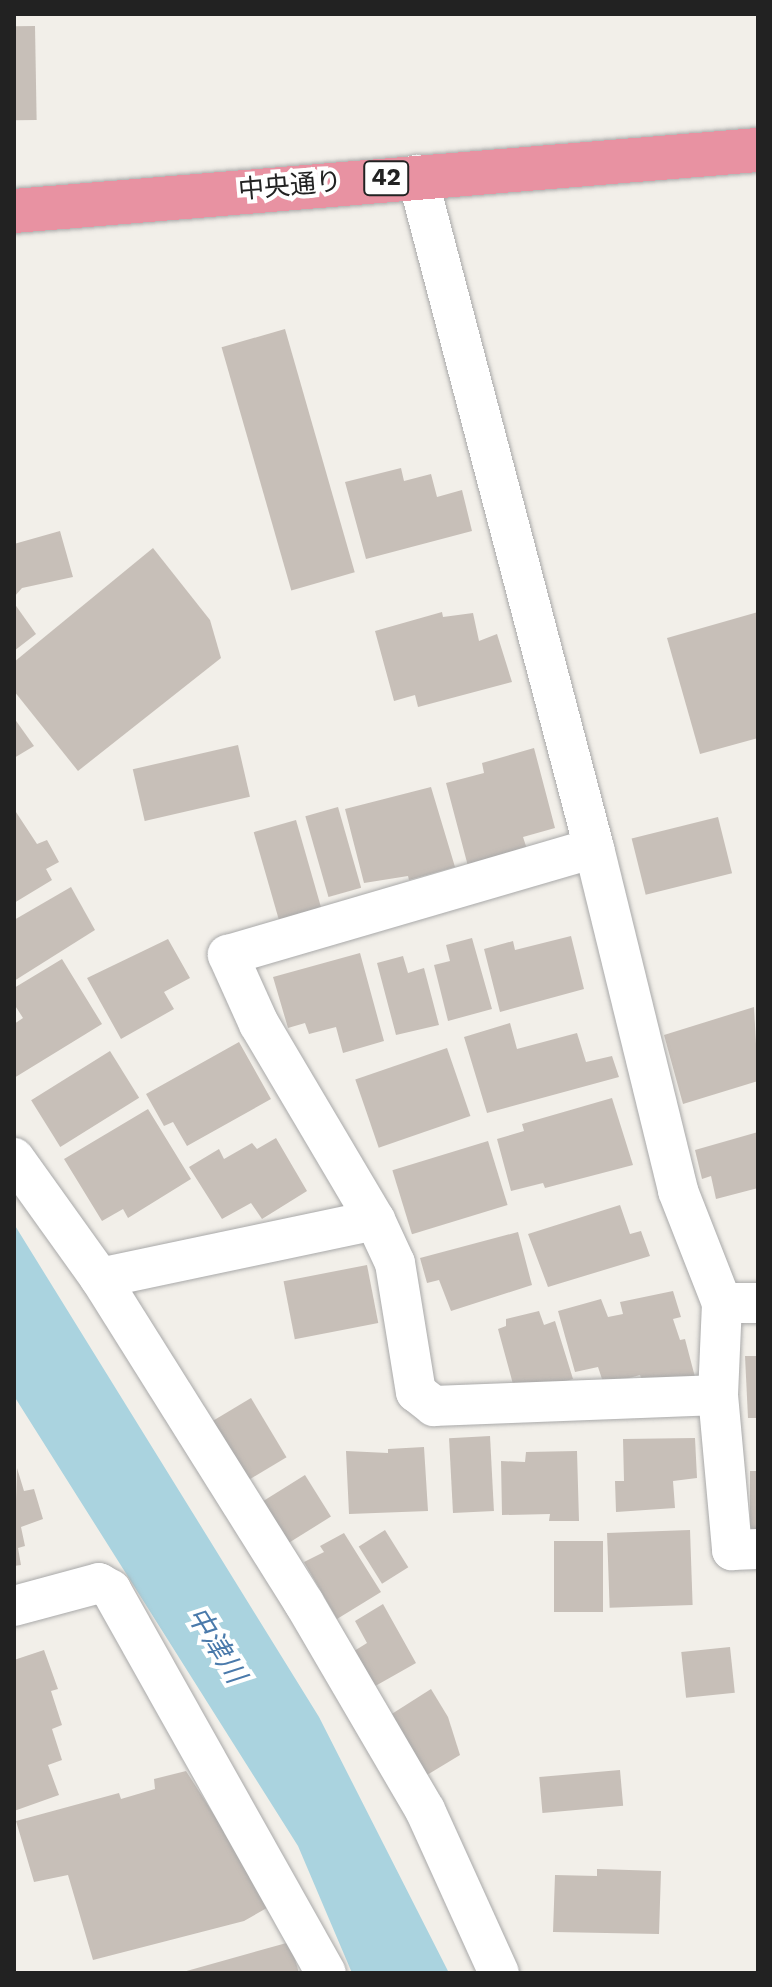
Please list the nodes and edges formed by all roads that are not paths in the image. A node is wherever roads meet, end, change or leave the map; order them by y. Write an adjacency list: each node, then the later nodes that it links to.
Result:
1 (758, 150): 2 (highway, 中央通り / 42)
2 (417, 175): 3 (highway, 中央通り / 42); 4 (street)
3 (14, 211)
4 (594, 848): 6 (street); 8 (street)
5 (14, 1158): 7 (street)
6 (375, 1220): 7 (street); 9 (street)
7 (100, 1278): 13 (street)
8 (740, 1303): 9 (street)
9 (718, 1395): 10 (street)
10 (758, 1549)
11 (14, 1606): 12 (street)
12 (326, 1973)
13 (499, 1973)

